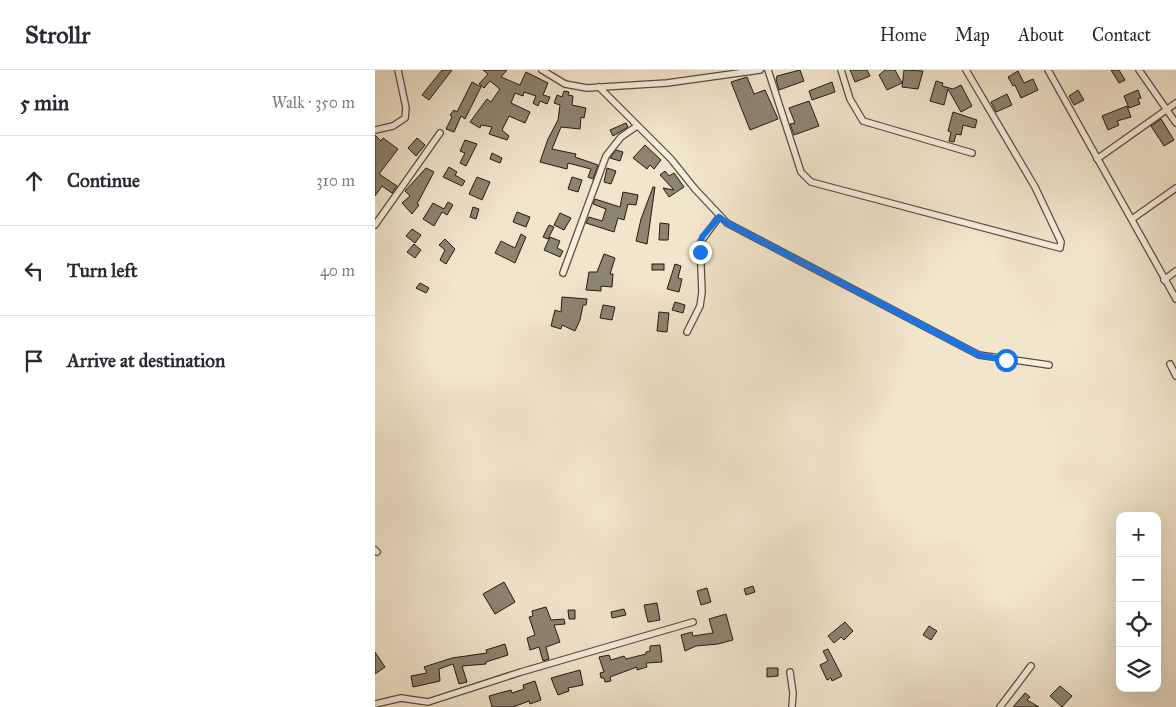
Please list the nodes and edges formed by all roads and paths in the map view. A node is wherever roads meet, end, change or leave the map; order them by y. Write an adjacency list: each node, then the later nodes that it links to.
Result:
1 (398, 70): 14 (street)
2 (542, 70): 9 (street)
3 (760, 70): 9 (street)
4 (768, 70): 6 (street)
5 (841, 70): 16 (street)
6 (966, 70)
7 (1048, 70): 17 (street)
8 (1139, 70): 11 (street)
9 (599, 87): 13 (street)
10 (1176, 103): 11 (street)
11 (1166, 110): 12 (street); 17 (street)
12 (1176, 123)
13 (637, 126): 19 (street); 23 (street)
14 (375, 130)
15 (440, 132): 21 (street)
16 (973, 153)
17 (1097, 159): 20 (street)
18 (1176, 188): 20 (street)
19 (719, 217): 26 (street); 28 (street)
20 (1132, 219): 24 (street)
21 (375, 225)
22 (1176, 272): 24 (street)
23 (563, 273)
24 (1164, 280): 25 (street)
25 (1176, 299)
26 (687, 332)
27 (1170, 364): 29 (street)
28 (1049, 365)
29 (1176, 376)
30 (693, 622): 33 (street)
31 (1031, 666): 35 (street)
32 (790, 672): 34 (street)
33 (375, 704)
34 (792, 707)
35 (1000, 707)

